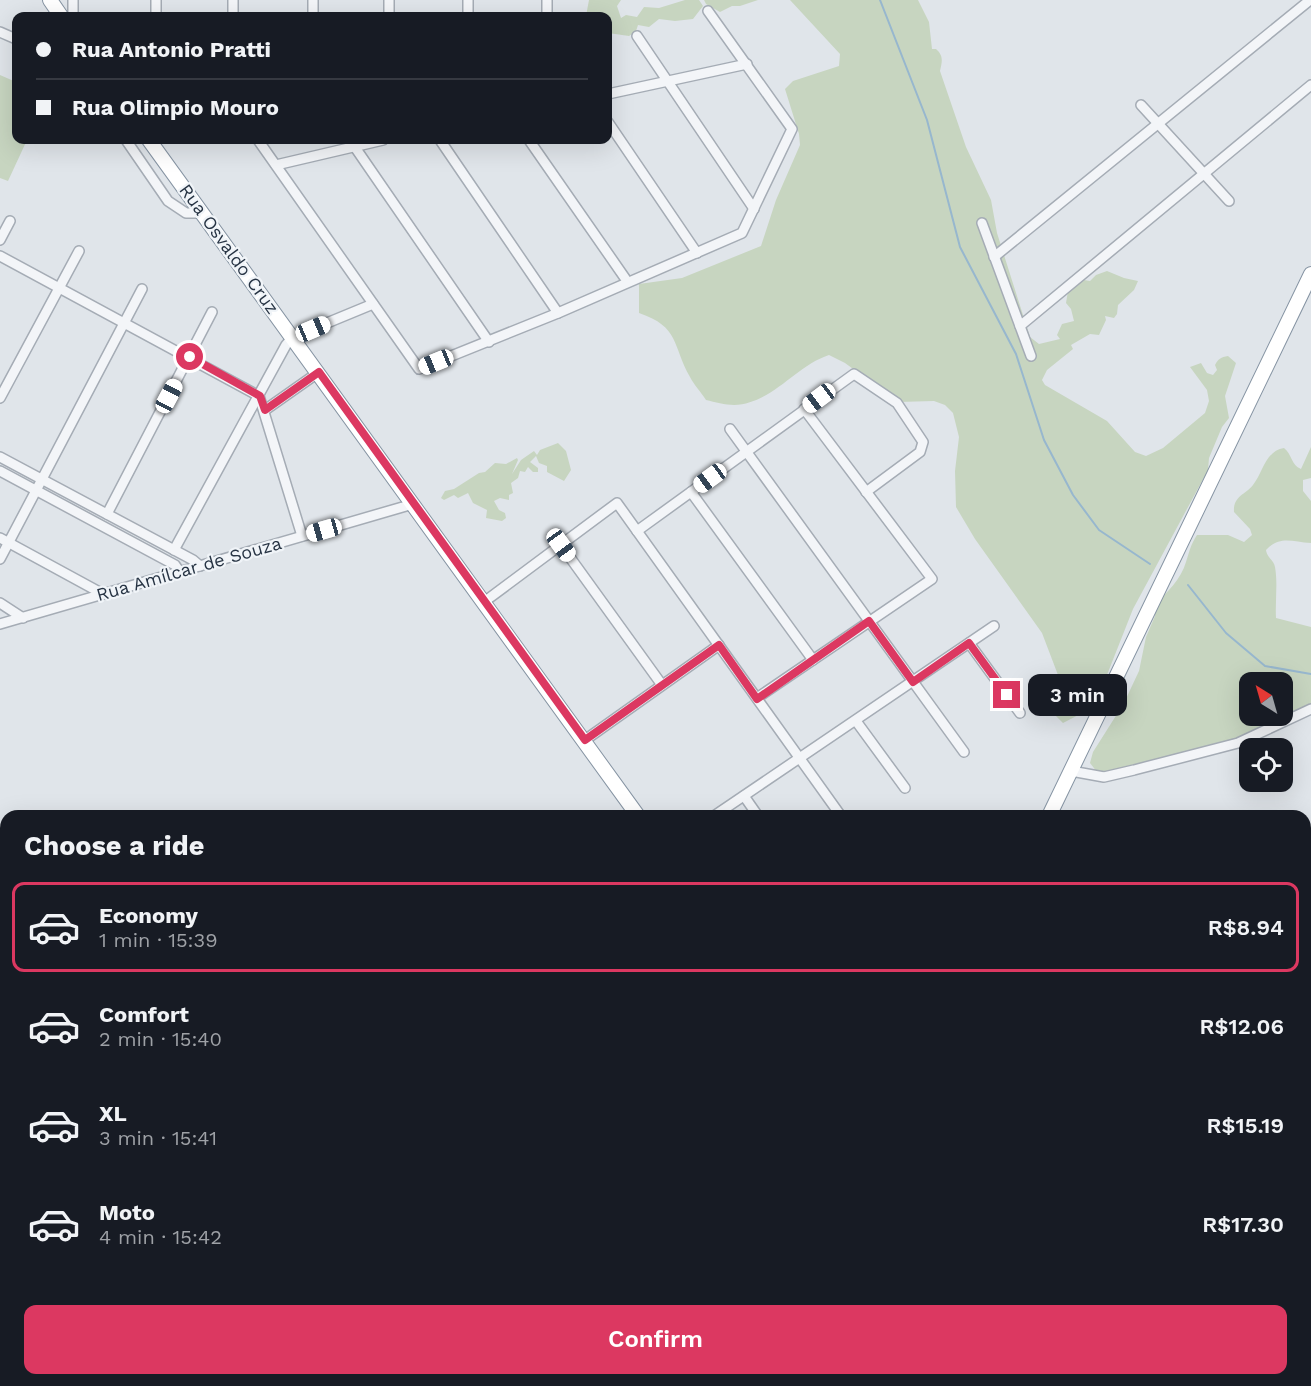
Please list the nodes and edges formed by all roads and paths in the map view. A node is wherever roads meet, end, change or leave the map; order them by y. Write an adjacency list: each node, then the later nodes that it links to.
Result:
1 (1310, 0): 9 (street)
2 (708, 11): 4 (street)
3 (637, 36): 5 (street)
4 (747, 64): 5 (street); 23 (street)
5 (667, 82): 7 (street); 23 (street)
6 (1311, 85): 21 (street)
7 (612, 93)
8 (1141, 105): 9 (street)
9 (1158, 123): 21 (street); 31 (street)
10 (612, 128): 29 (street)
11 (129, 144): 20 (street)
12 (149, 144): 20 (street)
13 (153, 144): 24 (highway, Rua Osvaldo Cruz)
14 (261, 144): 19 (street)
15 (349, 144): 19 (street)
16 (353, 144): 42 (street)
17 (443, 144): 38 (street)
18 (533, 144): 33 (street)
19 (276, 165): 36 (street)
20 (146, 169): 24 (street)
21 (1204, 174): 22 (street); 40 (street)
22 (1229, 201)
23 (754, 209): 29 (street)
24 (204, 213): 41 (highway, Rua Osvaldo Cruz)
25 (10, 221): 27 (street)
26 (982, 223): 31 (street)
27 (0, 240)
28 (79, 251): 34 (street)
29 (697, 252): 33 (street)
30 (0, 256): 34 (street)
31 (994, 257): 40 (street)
32 (1311, 274): 87 (highway)
33 (627, 281): 38 (street)
34 (59, 288): 39 (street); 47 (street)
35 (142, 289): 39 (street)
36 (373, 304): 41 (street); 42 (street)
37 (212, 312): 44 (street)
38 (558, 313): 42 (street)
39 (124, 322): 44 (street); 54 (street)
40 (1020, 326): 43 (street)
41 (293, 337): 45 (highway, Rua Osvaldo Cruz); 46 (street)
42 (489, 342)
43 (1031, 356)
44 (190, 357): 46 (street); 59 (street)
45 (319, 372): 49 (street); 58 (highway, Rua Osvaldo Cruz)
46 (260, 396): 49 (street); 64 (street)
47 (0, 398)
48 (804, 409): 51 (street); 57 (street); 57 (street)
49 (265, 410): 61 (street)
50 (730, 429): 51 (street)
51 (746, 452): 56 (street); 72 (street)
52 (0, 457): 54 (street)
53 (0, 471): 55 (street)
54 (42, 479): 55 (street); 59 (street)
55 (37, 490): 62 (street); 67 (street)
56 (691, 492): 60 (street); 77 (street)
57 (866, 492): 72 (street)
58 (413, 504): 61 (street, Rua Amílcar de Souza); 69 (highway, Rua Osvaldo Cruz)
59 (107, 514): 64 (street)
60 (637, 531): 63 (street); 76 (street)
61 (302, 536): 66 (street, Rua Amílcar de Souza)
62 (4, 541): 65 (street); 68 (street)
63 (561, 545): 69 (street); 79 (street)
64 (174, 549): 66 (street)
65 (0, 559)
66 (200, 566): 67 (street, Rua Amílcar de Souza)
67 (180, 572): 68 (street, Rua Amílcar de Souza)
68 (103, 594): 71 (street, Rua Amílcar de Souza)
69 (484, 602): 84 (highway, Rua Osvaldo Cruz)
70 (0, 603): 71 (street)
71 (23, 618): 73 (street, Rua Amílcar de Souza)
72 (869, 621): 77 (street); 78 (street)
73 (0, 624)
74 (994, 626): 75 (street)
75 (969, 643): 78 (street); 82 (street)
76 (719, 645): 79 (street); 80 (street)
77 (813, 660): 80 (street)
78 (913, 682): 83 (street); 85 (street)
79 (662, 685): 84 (street)
80 (757, 699): 86 (street)
81 (1311, 709): 87 (street)
82 (1020, 713)
83 (856, 721): 86 (street); 88 (street)
84 (585, 740): 90 (highway, Rua Osvaldo Cruz)
85 (964, 752)
86 (800, 760): 89 (street); 93 (street)
87 (1071, 771): 94 (highway)
88 (905, 788)
89 (744, 796): 91 (street); 92 (street)
90 (634, 810)
91 (723, 810)
92 (754, 810)
93 (837, 810)
94 (1052, 810)

